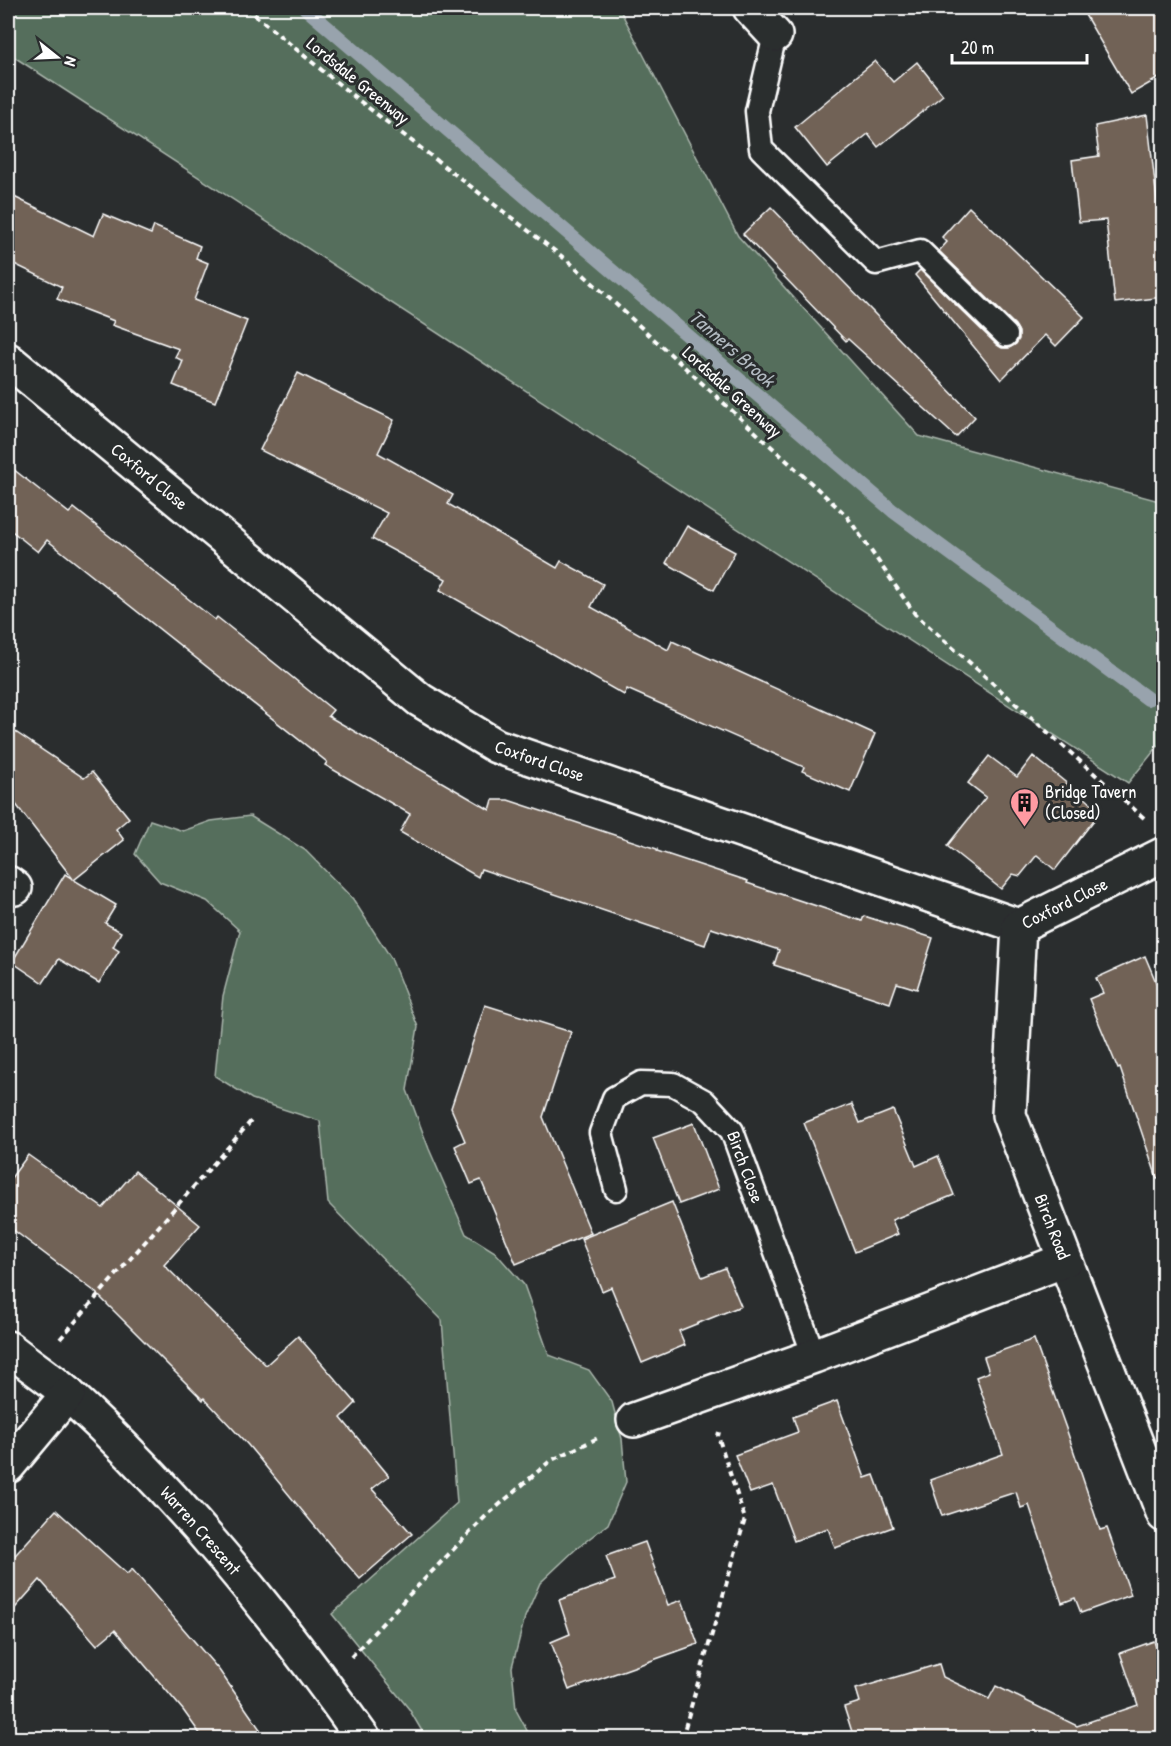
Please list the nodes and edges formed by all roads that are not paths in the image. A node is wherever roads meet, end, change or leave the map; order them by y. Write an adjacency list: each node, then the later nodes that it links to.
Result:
1 (750, 8): 2 (street)
2 (775, 35): 3 (lane)
3 (1006, 335)
4 (8, 360): 6 (street, Coxford Close)
5 (1164, 854): 6 (street, Coxford Close)
6 (1019, 926): 8 (street, Birch Road)
7 (616, 1189): 10 (lane, Birch Close)
8 (1065, 1260): 10 (street); 14 (street, Birch Road)
9 (8, 1348): 11 (street, Warren Crescent)
10 (814, 1356): 12 (street)
11 (68, 1394): 13 (street); 15 (street, Warren Crescent)
12 (634, 1420)
13 (8, 1466)
14 (1164, 1515)
15 (363, 1738)

